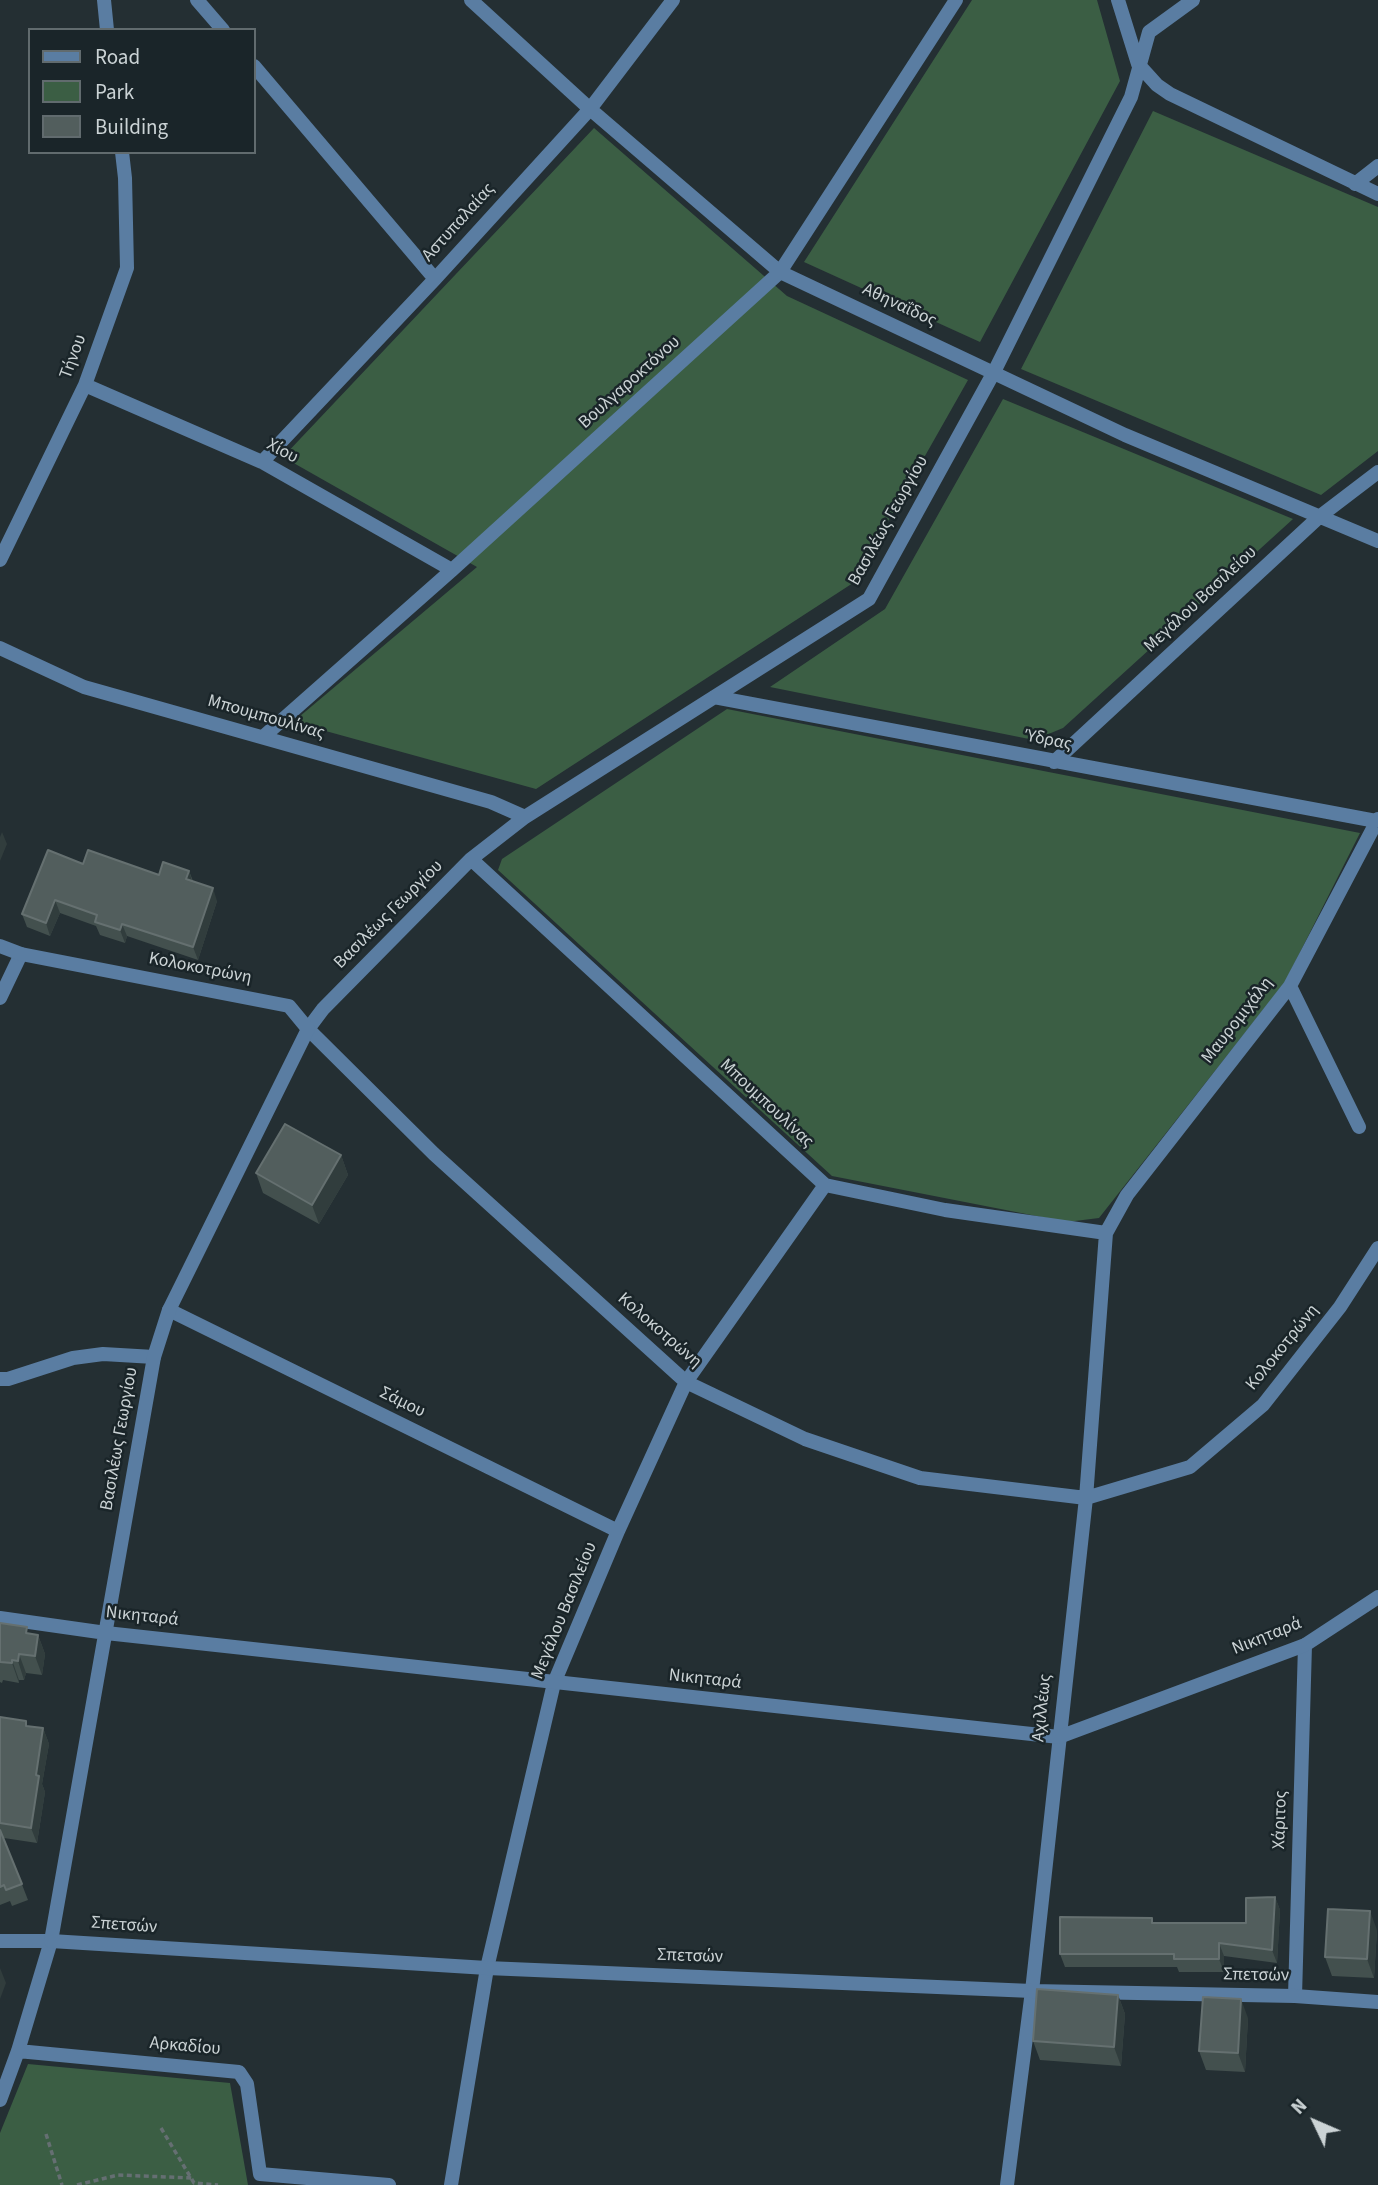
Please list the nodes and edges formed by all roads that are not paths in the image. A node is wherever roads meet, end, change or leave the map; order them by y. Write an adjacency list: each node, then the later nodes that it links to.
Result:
1 (104, 0): 8 (street)
2 (197, 0): 9 (street)
3 (471, 0): 12 (street, Αθηναΐδος)
4 (673, 0): 12 (street, Αστυπαλαίας)
5 (956, 0): 17 (street, Βουλγαροκτόνου)
6 (1118, 0): 10 (street)
7 (1193, 0): 10 (street, Βασιλέως Γεωργίου)
8 (107, 28)
9 (221, 28)
10 (1138, 64): 15 (street); 19 (street, Βασιλέως Γεωργίου)
11 (256, 68): 18 (street)
12 (590, 109): 17 (street, Αθηναΐδος); 18 (street, Αστυπαλαίας)
13 (122, 154): 20 (street, Τήνου)
14 (1378, 166): 15 (street)
15 (1355, 184): 16 (street)
16 (1378, 194)
17 (780, 272): 19 (street, Αθηναΐδος); 26 (street, Βουλγαροκτόνου)
18 (435, 279): 21 (street, Αστυπαλαίας)
19 (994, 372): 23 (street, Αθηναΐδος); 28 (street, Βασιλέως Γεωργίου)
20 (85, 385): 21 (street, Χίου); 25 (street, Τήνου)
21 (262, 462): 26 (street, Χίου)
22 (1378, 472): 23 (street, Μεγάλου Βασιλείου)
23 (1320, 517): 24 (street, Αθηναΐδος); 30 (street, Μεγάλου Βασιλείου)
24 (1378, 541)
25 (0, 560)
26 (452, 570): 29 (street, Βουλγαροκτόνου)
27 (0, 648): 29 (street, Μπουμπουλίνας)
28 (714, 697): 30 (street, Ύδρας); 31 (street, Βασιλέως Γεωργίου)
29 (263, 737): 31 (street, Μπουμπουλίνας)
30 (1054, 762): 32 (street, Ύδρας)
31 (525, 817): 33 (street, Βασιλέως Γεωργίου)
32 (1377, 820): 36 (street, Μαυρομιχάλη)
33 (471, 859): 38 (street, Βασιλέως Γεωργίου); 40 (street, Μπουμπουλίνας)
34 (0, 946): 35 (street, Κολοκοτρώνη)
35 (21, 954): 37 (street); 38 (street, Κολοκοτρώνη)
36 (1290, 986): 39 (street); 41 (street, Μαυρομιχάλη)
37 (0, 998)
38 (308, 1029): 43 (street, Βασιλέως Γεωργίου); 46 (street, Κολοκοτρώνη)
39 (1359, 1127)
40 (825, 1185): 41 (street); 46 (street, Μεγάλου Βασιλείου)
41 (1106, 1233): 47 (street, Αχιλλέως)
42 (1378, 1248): 47 (street, Κολοκοτρώνη)
43 (169, 1310): 44 (street, Βασιλέως Γεωργίου); 48 (street, Σάμου)
44 (154, 1357): 45 (street); 51 (street, Βασιλέως Γεωργίου)
45 (0, 1379)
46 (686, 1382): 47 (street, Κολοκοτρώνη); 48 (street, Μεγάλου Βασιλείου)
47 (1086, 1498): 54 (street, Αχιλλέως)
48 (618, 1531): 53 (street, Μεγάλου Βασιλείου)
49 (1378, 1597): 52 (street, Νικηταρά)
50 (0, 1618): 51 (street, Νικηταρά)
51 (106, 1633): 53 (street, Νικηταρά); 56 (street, Βασιλέως Γεωργίου)
52 (1305, 1645): 54 (street, Νικηταρά); 59 (street, Χάριτος)
53 (554, 1683): 54 (street, Νικηταρά); 57 (street, Μεγάλου Βασιλείου)
54 (1059, 1737): 58 (street, Αχιλλέως)
55 (0, 1941): 56 (street, Σπετσών)
56 (51, 1941): 57 (street, Σπετσών); 61 (street, Βασιλέως Γεωργίου)
57 (487, 1968): 58 (street, Σπετσών); 64 (street, Μεγάλου Βασιλείου)
58 (1032, 1991): 59 (street, Σπετσών); 65 (street, Αχιλλέως)
59 (1295, 1997): 60 (street, Σπετσών)
60 (1378, 2002)
61 (18, 2051): 62 (street, Βασιλέως Γεωργίου); 63 (street, Αρκαδίου)
62 (0, 2100)
63 (389, 2185)
64 (451, 2185)
65 (1007, 2185)

